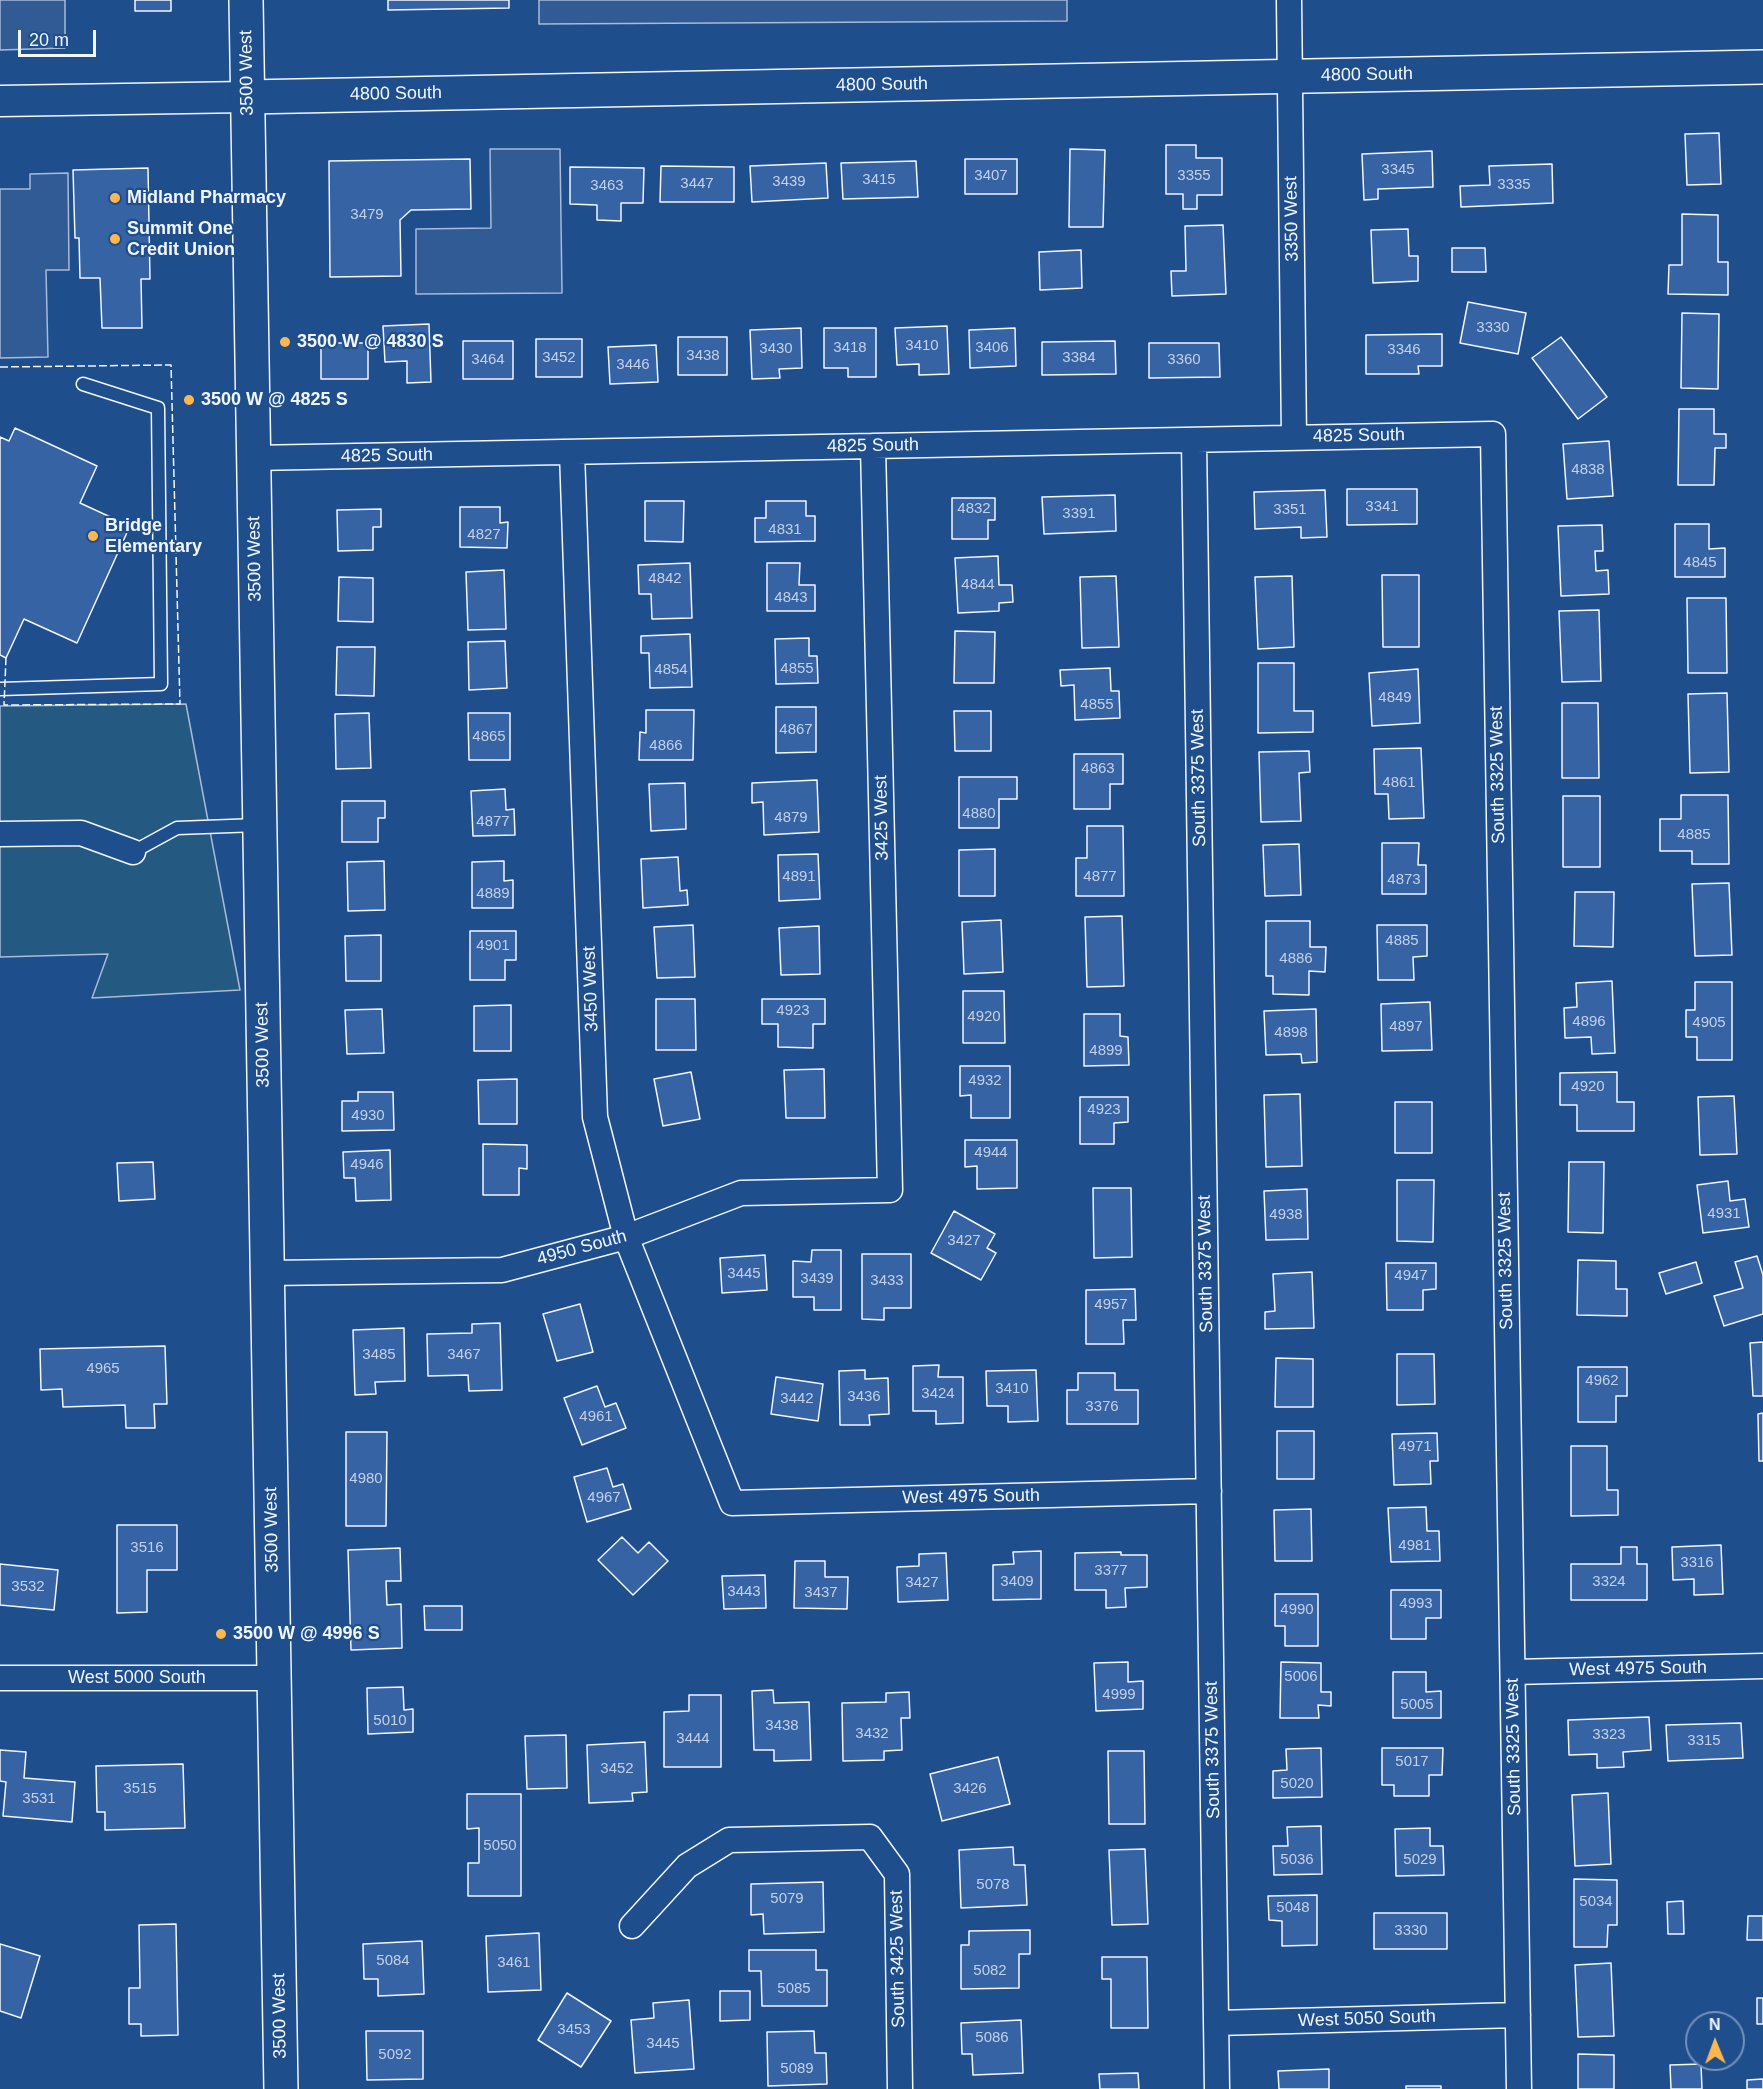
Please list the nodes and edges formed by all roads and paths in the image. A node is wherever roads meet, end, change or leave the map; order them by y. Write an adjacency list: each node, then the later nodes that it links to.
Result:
1 (246, 0): 5 (main road, 3500 West)
2 (1289, 0): 4 (street, 3350 West)
3 (1763, 68): 4 (main road, 4800 South)
4 (1289, 77): 5 (main road, 4800 South); 9 (street, 3350 West)
5 (247, 97): 6 (street, 4800 South); 13 (main road, 3500 West)
6 (0, 101)
7 (82, 384): 14 (lane)
8 (1493, 434): 9 (street, 4825 South); 24 (street, South 3325 West)
9 (1294, 438): 10 (street, 4825 South)
10 (1194, 440): 11 (street, 4825 South); 21 (street, South 3375 West)
11 (873, 446): 12 (street, 4825 South); 18 (street, 3425 West)
12 (573, 452): 13 (street, 4825 South); 19 (street, 3450 West)
13 (253, 458): 15 (main road, 3500 West)
14 (0, 689)
15 (260, 825): 17 (lane); 20 (main road, 3500 West)
16 (0, 834): 17 (street)
17 (133, 852)
18 (890, 1190): 19 (street, 4950 South)
19 (626, 1237): 20 (street, 4950 South); 22 (street, 3450 West)
20 (267, 1273): 26 (main road, 3500 West)
21 (1209, 1491): 22 (street, West 4975 South); 29 (street, South 3375 West)
22 (732, 1503)
23 (1763, 1666): 24 (street, West 4975 South)
24 (1513, 1672): 28 (street, South 3325 West)
25 (0, 1678): 26 (street, West 5000 South)
26 (274, 1678): 30 (main road, 3500 West)
27 (632, 1926): 31 (street, South 3425 West)
28 (1518, 2015): 29 (street, West 5050 South); 33 (street, South 3325 West)
29 (1216, 2023): 32 (street, South 3375 West)
30 (281, 2089)
31 (900, 2089)
32 (1217, 2089)
33 (1519, 2089)

